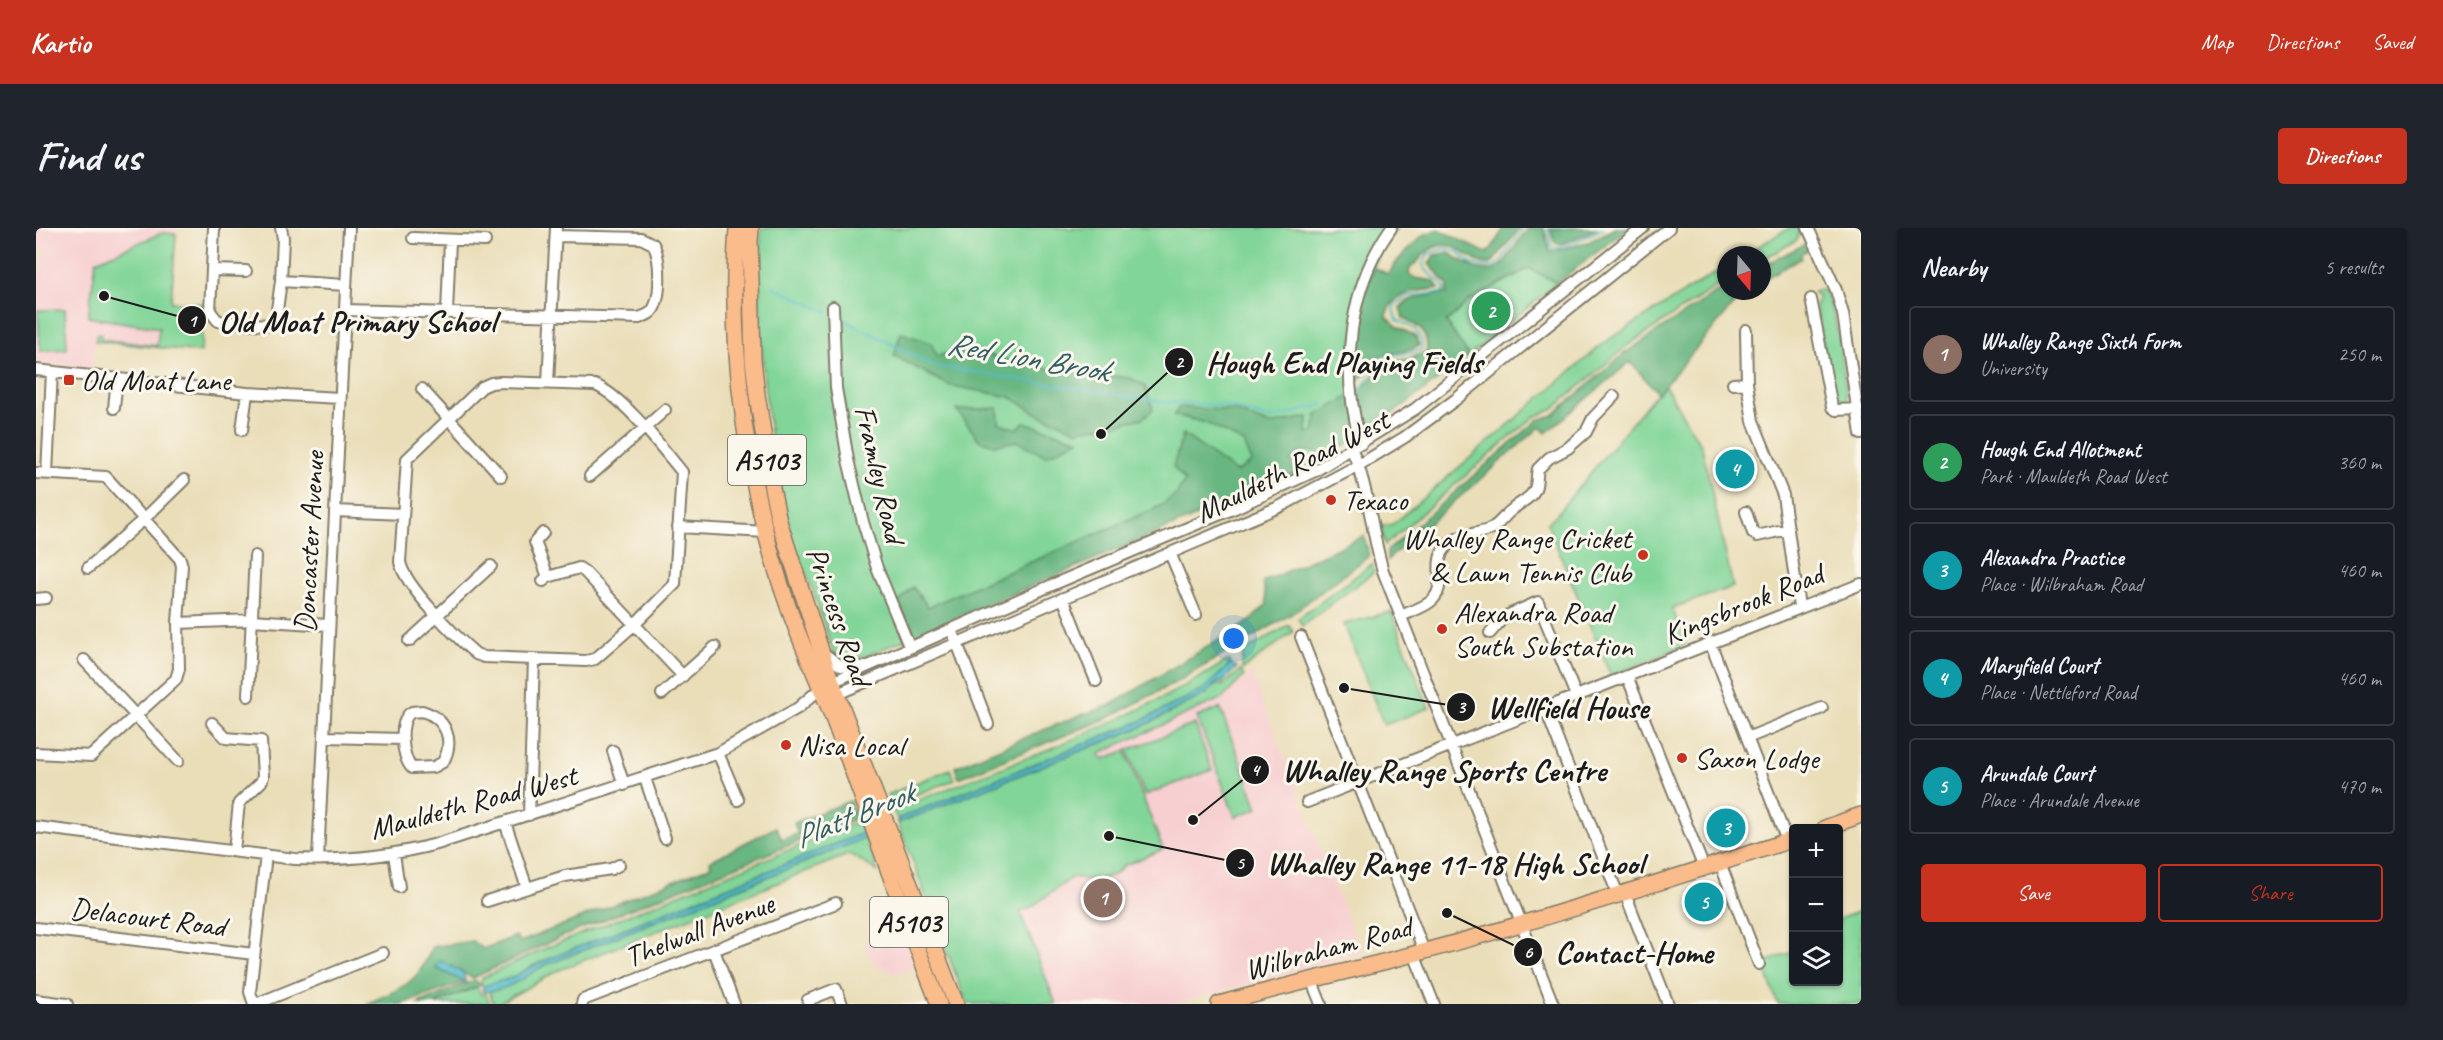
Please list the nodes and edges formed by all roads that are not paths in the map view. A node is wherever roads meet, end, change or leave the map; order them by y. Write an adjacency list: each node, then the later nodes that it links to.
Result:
1 (214, 228): 14 (street)
2 (282, 228): 16 (street)
3 (349, 228): 17 (street, Doncaster Avenue)
4 (737, 228): 53 (highway, Princess Road / A5103)
5 (751, 228): 77 (highway, Princess Road / A5103)
6 (1391, 228): 41 (street)
7 (1643, 228): 41 (street, Mauldeth Road West)
8 (1669, 228): 42 (street, Mauldeth Road West)
9 (1809, 230): 35 (street)
10 (556, 232): 22 (street); 22 (street)
11 (413, 238): 12 (street)
12 (450, 240): 13 (street); 21 (street)
13 (485, 241)
14 (212, 270): 15 (street); 16 (street)
15 (246, 271)
16 (281, 281): 17 (street)
17 (346, 285): 20 (street, Doncaster Avenue)
18 (1811, 299): 35 (street)
19 (833, 307): 75 (street, Framley Road)
20 (345, 310): 21 (street); 33 (street, Doncaster Avenue)
21 (447, 313): 22 (street)
22 (552, 315): 27 (street)
23 (1746, 330): 28 (street)
24 (36, 370): 25 (street)
25 (52, 372): 26 (street); 43 (street)
26 (117, 378): 31 (street); 34 (street)
27 (548, 383): 37 (street); 38 (street)
28 (1747, 383): 29 (street); 52 (street)
29 (1733, 384)
30 (422, 389): 37 (street)
31 (247, 393): 33 (street); 39 (street)
32 (1614, 396): 64 (street)
33 (340, 398): 47 (street, Doncaster Avenue)
34 (114, 408)
35 (1858, 409): 40 (street)
36 (664, 410): 38 (street)
37 (447, 418): 44 (street); 49 (street)
38 (644, 427): 45 (street); 51 (street)
39 (242, 430)
40 (1861, 434)
41 (1357, 447): 42 (street); 69 (street, Mauldeth Road West)
42 (1359, 465): 55 (street, Mauldeth Road West); 64 (street)
43 (41, 473): 50 (street)
44 (501, 476)
45 (590, 476)
46 (184, 480): 50 (street)
47 (335, 511): 49 (street); 68 (street, Doncaster Avenue)
48 (1746, 512): 52 (street)
49 (403, 514): 62 (street)
50 (144, 519): 58 (street); 66 (street)
51 (678, 527): 53 (street); 67 (street)
52 (1788, 529): 61 (street)
53 (766, 532): 84 (highway, Princess Road / A5103)
54 (543, 533): 67 (street)
55 (1170, 553): 60 (street, Mauldeth Road West); 63 (street)
56 (255, 555): 65 (street)
57 (491, 566): 62 (street)
58 (88, 568)
59 (1861, 584): 61 (street, Kingsbrook Road)
60 (1063, 598): 74 (street, Mauldeth Road West); 83 (street)
61 (1799, 607): 73 (street, Kingsbrook Road)
62 (438, 615): 72 (street); 78 (street)
63 (1196, 615)
64 (1401, 616): 96 (street)
65 (252, 620): 66 (street); 68 (street); 86 (street)
66 (178, 623): 90 (street)
67 (635, 624): 78 (street); 81 (street)
68 (328, 625): 93 (street, Doncaster Avenue)
69 (952, 630): 74 (street); 80 (street, Mauldeth Road West)
70 (1490, 633): 87 (street)
71 (1301, 637): 102 (street)
72 (408, 641)
73 (1710, 642): 82 (street, Kingsbrook Road); 94 (street)
74 (958, 644): 84 (street, Mauldeth Road West); 92 (street)
75 (909, 646)
76 (715, 647): 81 (street)
77 (823, 652): 80 (street, Mauldeth Road West); 84 (highway, Princess Road / A5103)
78 (534, 659): 106 (street)
79 (84, 660): 90 (street)
80 (869, 667): 84 (street, Mauldeth Road West)
81 (683, 676): 85 (street)
82 (1627, 676): 87 (street, Kingsbrook Road); 120 (street)
83 (1096, 681)
84 (829, 691): 99 (street, Mauldeth Road West); 112 (highway, Princess Road / A5103)
85 (662, 694)
86 (248, 696)
87 (1575, 696): 88 (street, Kingsbrook Road)
88 (1545, 708): 96 (street, Kingsbrook Road); 124 (street)
89 (1822, 708): 94 (street)
90 (136, 715): 98 (street); 100 (street)
91 (212, 723): 115 (street)
92 (988, 724)
93 (324, 737): 95 (street); 118 (street, Doncaster Avenue)
94 (1746, 738): 113 (street)
95 (403, 740): 95 (street)
96 (1452, 744): 102 (street, Kingsbrook Road); 127 (street)
97 (613, 751): 103 (street)
98 (36, 753)
99 (718, 753): 101 (street, Mauldeth Road West); 104 (street)
100 (178, 761)
101 (645, 778): 103 (street, Mauldeth Road West); 111 (street)
102 (1358, 782): 105 (street, Kingsbrook Road); 130 (street)
103 (624, 785): 106 (street, Mauldeth Road West)
104 (738, 800)
105 (1307, 802)
106 (529, 815): 108 (street, Mauldeth Road West)
107 (1861, 815): 109 (highway)
108 (505, 822): 116 (street, Mauldeth Road West); 123 (street)
109 (1835, 824)
110 (36, 827): 115 (street, Mauldeth Road West)
111 (665, 838)
112 (885, 838): 142 (highway, Princess Road / A5103); 143 (highway, Princess Road / A5103)
113 (1789, 838)
114 (1789, 840): 119 (highway, Wilbraham Road)
115 (234, 851): 117 (street, Mauldeth Road West)
116 (394, 854): 118 (street, Mauldeth Road West); 122 (street)
117 (266, 855): 118 (street, Mauldeth Road West); 132 (street)
118 (318, 860)
119 (1720, 863): 120 (highway, Wilbraham Road); 133 (street)
120 (1704, 868): 124 (highway, Wilbraham Road)
121 (615, 870): 123 (street)
122 (399, 887)
123 (526, 888): 125 (street)
124 (1622, 894): 127 (highway, Wilbraham Road); 148 (street)
125 (487, 901)
126 (836, 903): 129 (street, Thelwall Avenue)
127 (1521, 923): 130 (highway, Wilbraham Road); 147 (street)
128 (36, 928): 132 (street, Delacourt Road)
129 (714, 950): 138 (street, Thelwall Avenue); 139 (street)
130 (1419, 952): 134 (highway, Wilbraham Road); 146 (street)
131 (383, 953): 137 (street)
132 (254, 954): 137 (street)
133 (1759, 964)
134 (1311, 979): 144 (highway, Wilbraham Road); 145 (street)
135 (36, 1000): 136 (street)
136 (67, 1004)
137 (255, 1004)
138 (582, 1004)
139 (734, 1004)
140 (809, 1004): 141 (street)
141 (842, 1004)
142 (939, 1004)
143 (956, 1004)
144 (1220, 1004)
145 (1321, 1004)
146 (1434, 1004)
147 (1553, 1004)
148 (1668, 1004)

